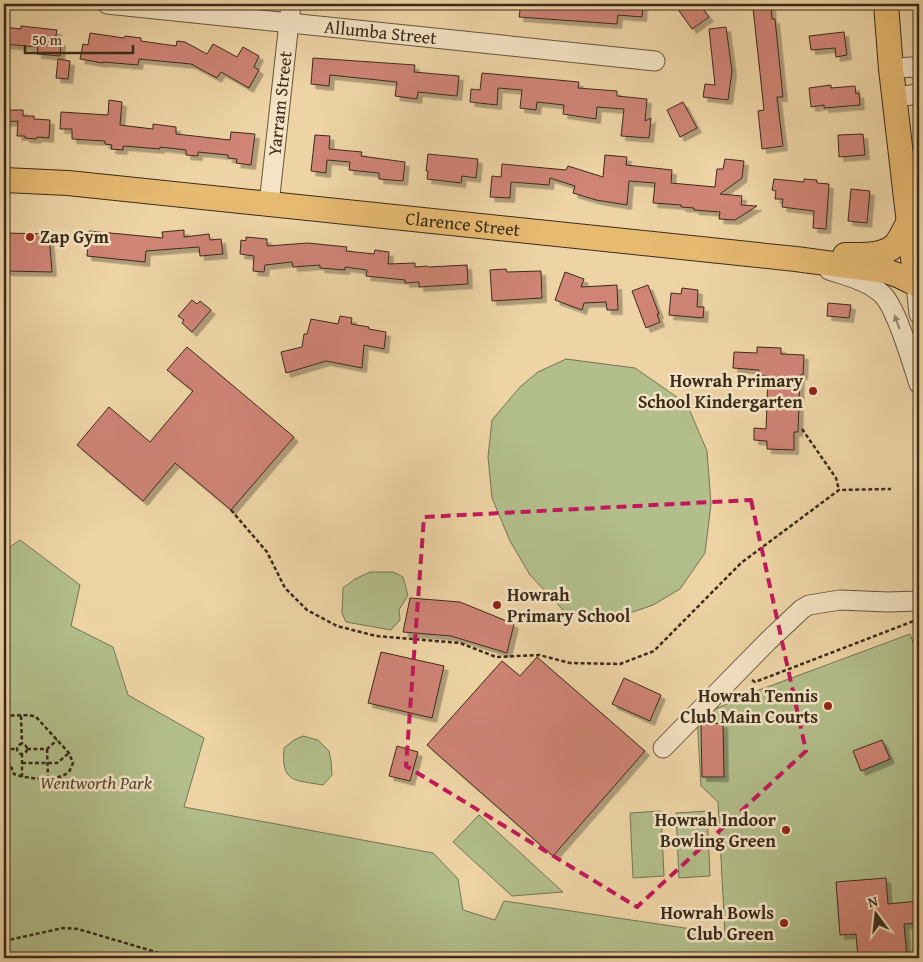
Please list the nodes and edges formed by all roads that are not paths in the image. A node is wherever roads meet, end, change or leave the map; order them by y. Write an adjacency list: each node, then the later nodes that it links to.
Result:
1 (107, 4): 4 (street, Allumba Street)
2 (290, 4): 4 (street, Yarram Street)
3 (885, 6): 6 (main road)
4 (289, 22): 5 (street, Allumba Street); 11 (street, Yarram Street)
5 (655, 61)
6 (891, 69): 7 (street); 9 (main road)
7 (919, 70)
8 (919, 94): 9 (street)
9 (895, 97): 12 (main road)
10 (4, 180): 11 (main road, Clarence Street)
11 (269, 204): 13 (main road, Clarence Street)
12 (908, 223): 13 (main road); 14 (main road)
13 (796, 258): 14 (main road, Clarence Street); 16 (street, one-way to 13)
14 (918, 284): 15 (street)
15 (919, 314)
16 (919, 384)
17 (919, 601): 18 (street)
18 (663, 748)

